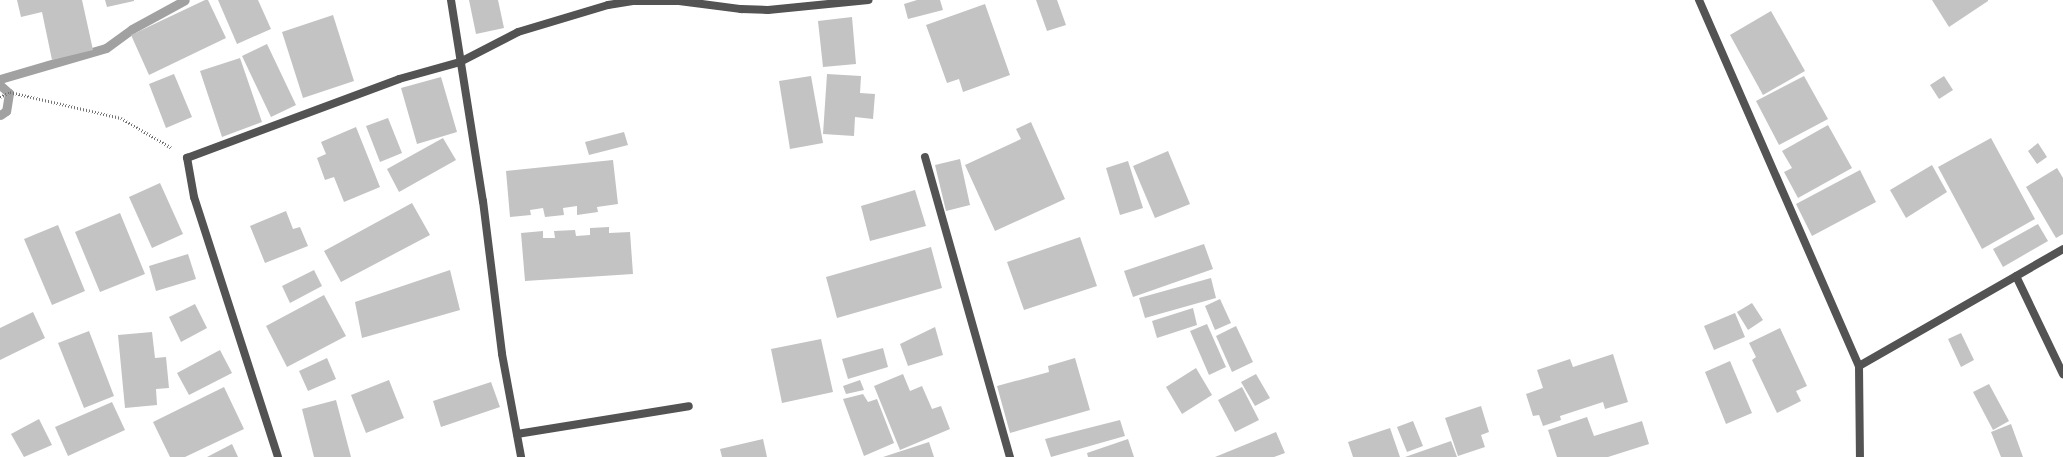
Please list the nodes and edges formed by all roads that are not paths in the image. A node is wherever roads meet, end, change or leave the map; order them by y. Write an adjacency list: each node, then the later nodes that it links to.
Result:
1 (451, 0): 4 (street)
2 (869, 0): 4 (street)
3 (1700, 0): 8 (street)
4 (460, 62): 11 (street); 12 (street)
5 (925, 157): 14 (street)
6 (2063, 249): 7 (street)
7 (2016, 276): 8 (street); 9 (street)
8 (1859, 366): 15 (street)
9 (2063, 374)
10 (689, 406): 11 (street)
11 (517, 434): 13 (street)
12 (278, 457)
13 (521, 457)
14 (1010, 457)
15 (1860, 457)

